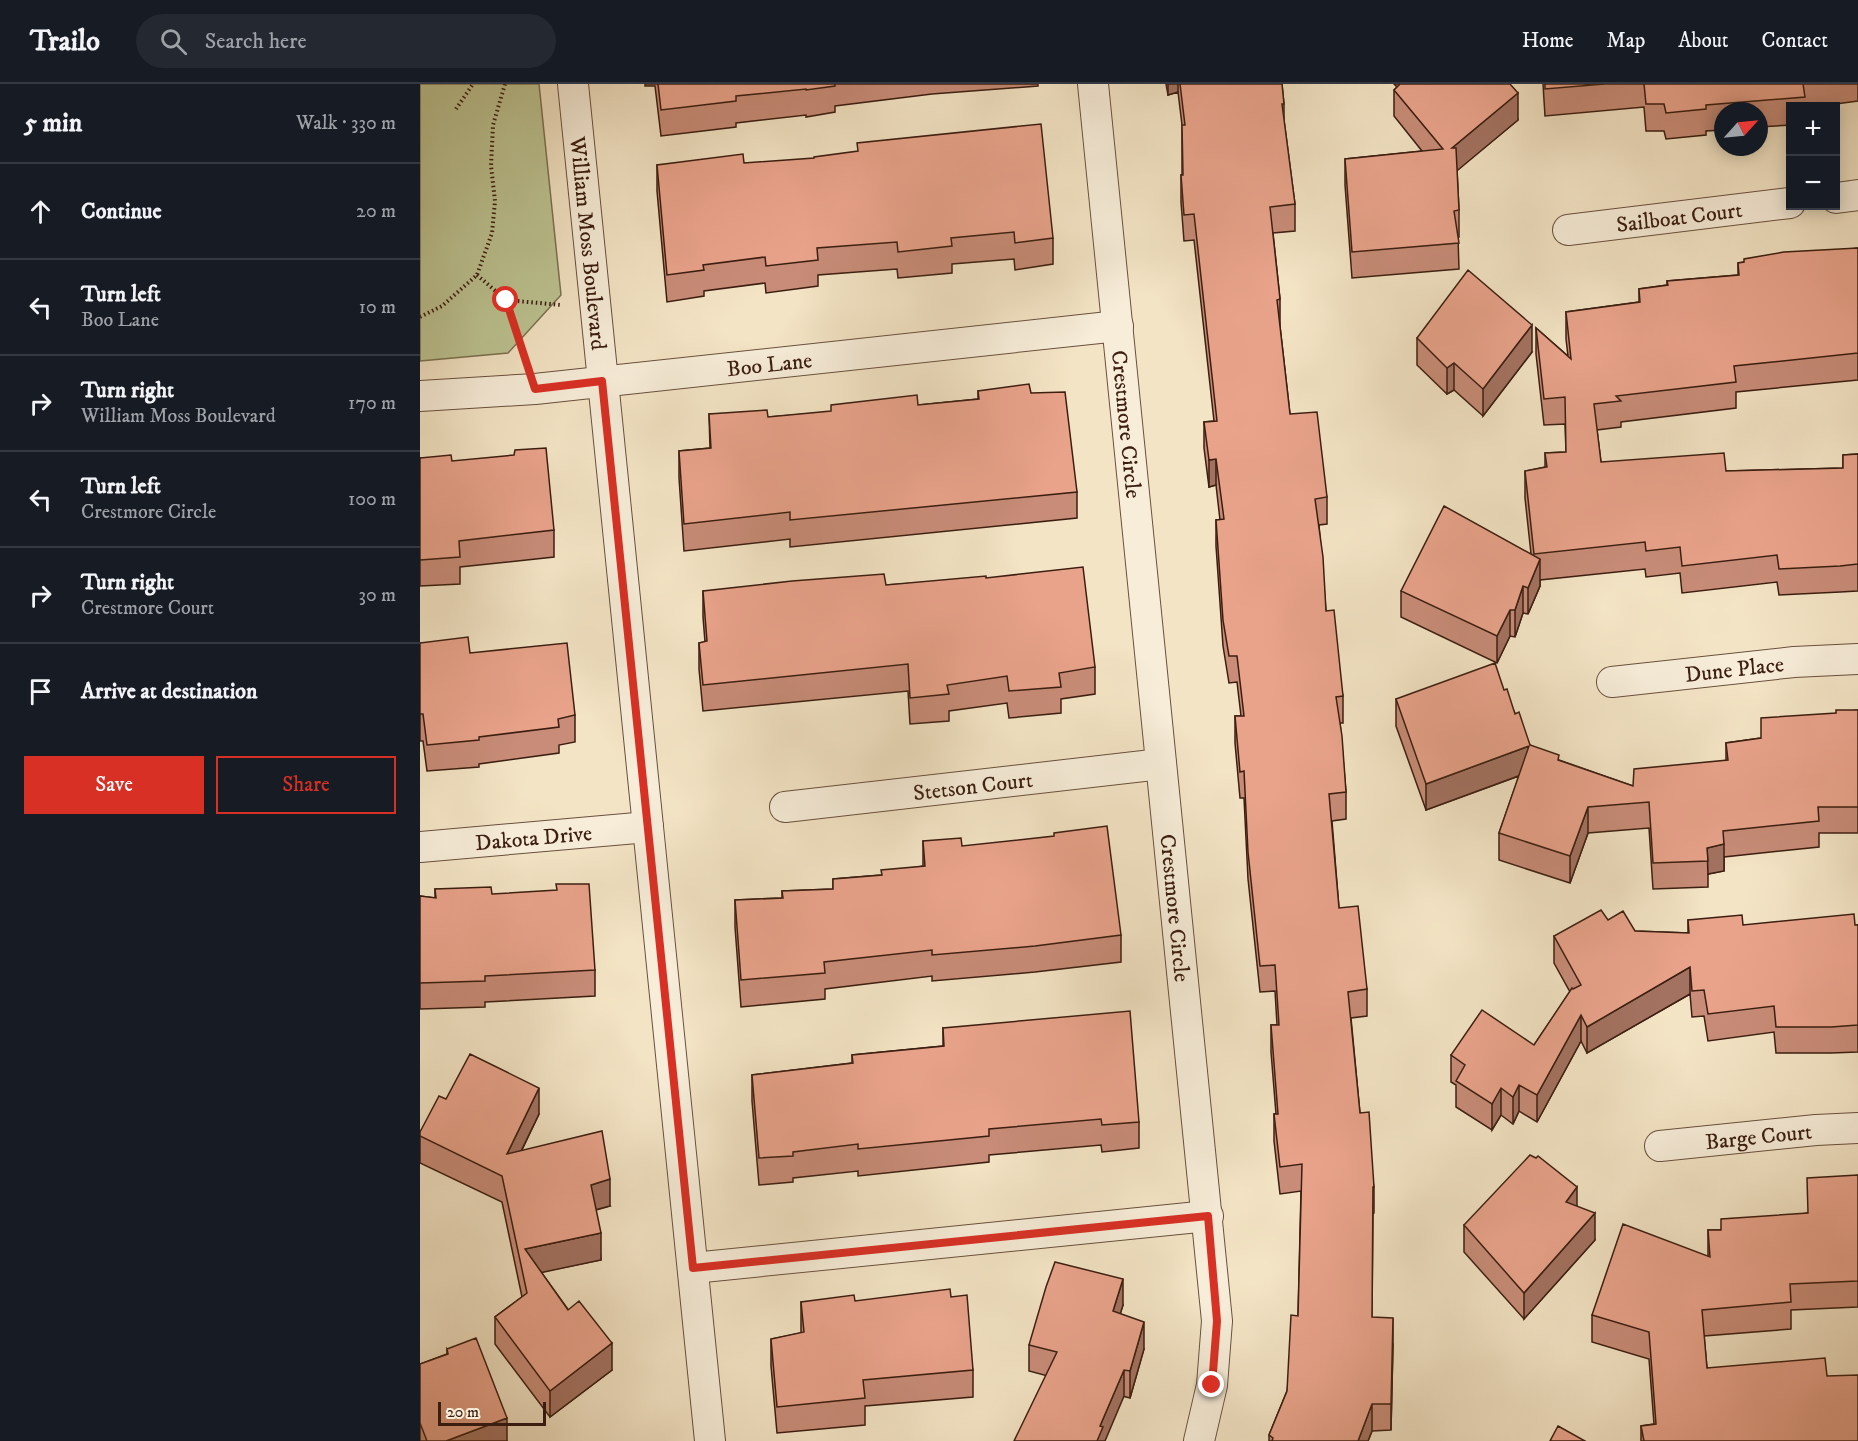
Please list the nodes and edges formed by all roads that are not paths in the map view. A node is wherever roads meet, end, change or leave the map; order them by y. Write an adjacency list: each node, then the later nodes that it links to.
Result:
1 (573, 84): 8 (street, William Moss Boulevard)
2 (1093, 84): 7 (street, Crestmore Circle)
3 (1858, 195): 4 (street)
4 (1840, 197)
5 (1786, 204): 6 (street, Sailboat Court)
6 (1568, 230)
7 (1118, 326): 8 (street, Boo Lane); 12 (street, Crestmore Circle)
8 (602, 381): 9 (street, Boo Lane); 14 (street, William Moss Boulevard)
9 (420, 396)
10 (1858, 659): 11 (street, Dune Place)
11 (1612, 682)
12 (1161, 764): 13 (street, Stetson Court); 18 (street, Crestmore Circle)
13 (785, 807)
14 (648, 827): 15 (street, Dakota Drive); 19 (street, William Moss Boulevard)
15 (420, 847)
16 (1858, 1128): 17 (street, Barge Court)
17 (1660, 1146)
18 (1208, 1216): 19 (street); 21 (street, Crestmore Circle)
19 (693, 1268): 20 (street, William Moss Boulevard)
20 (710, 1441)
21 (1199, 1441)

